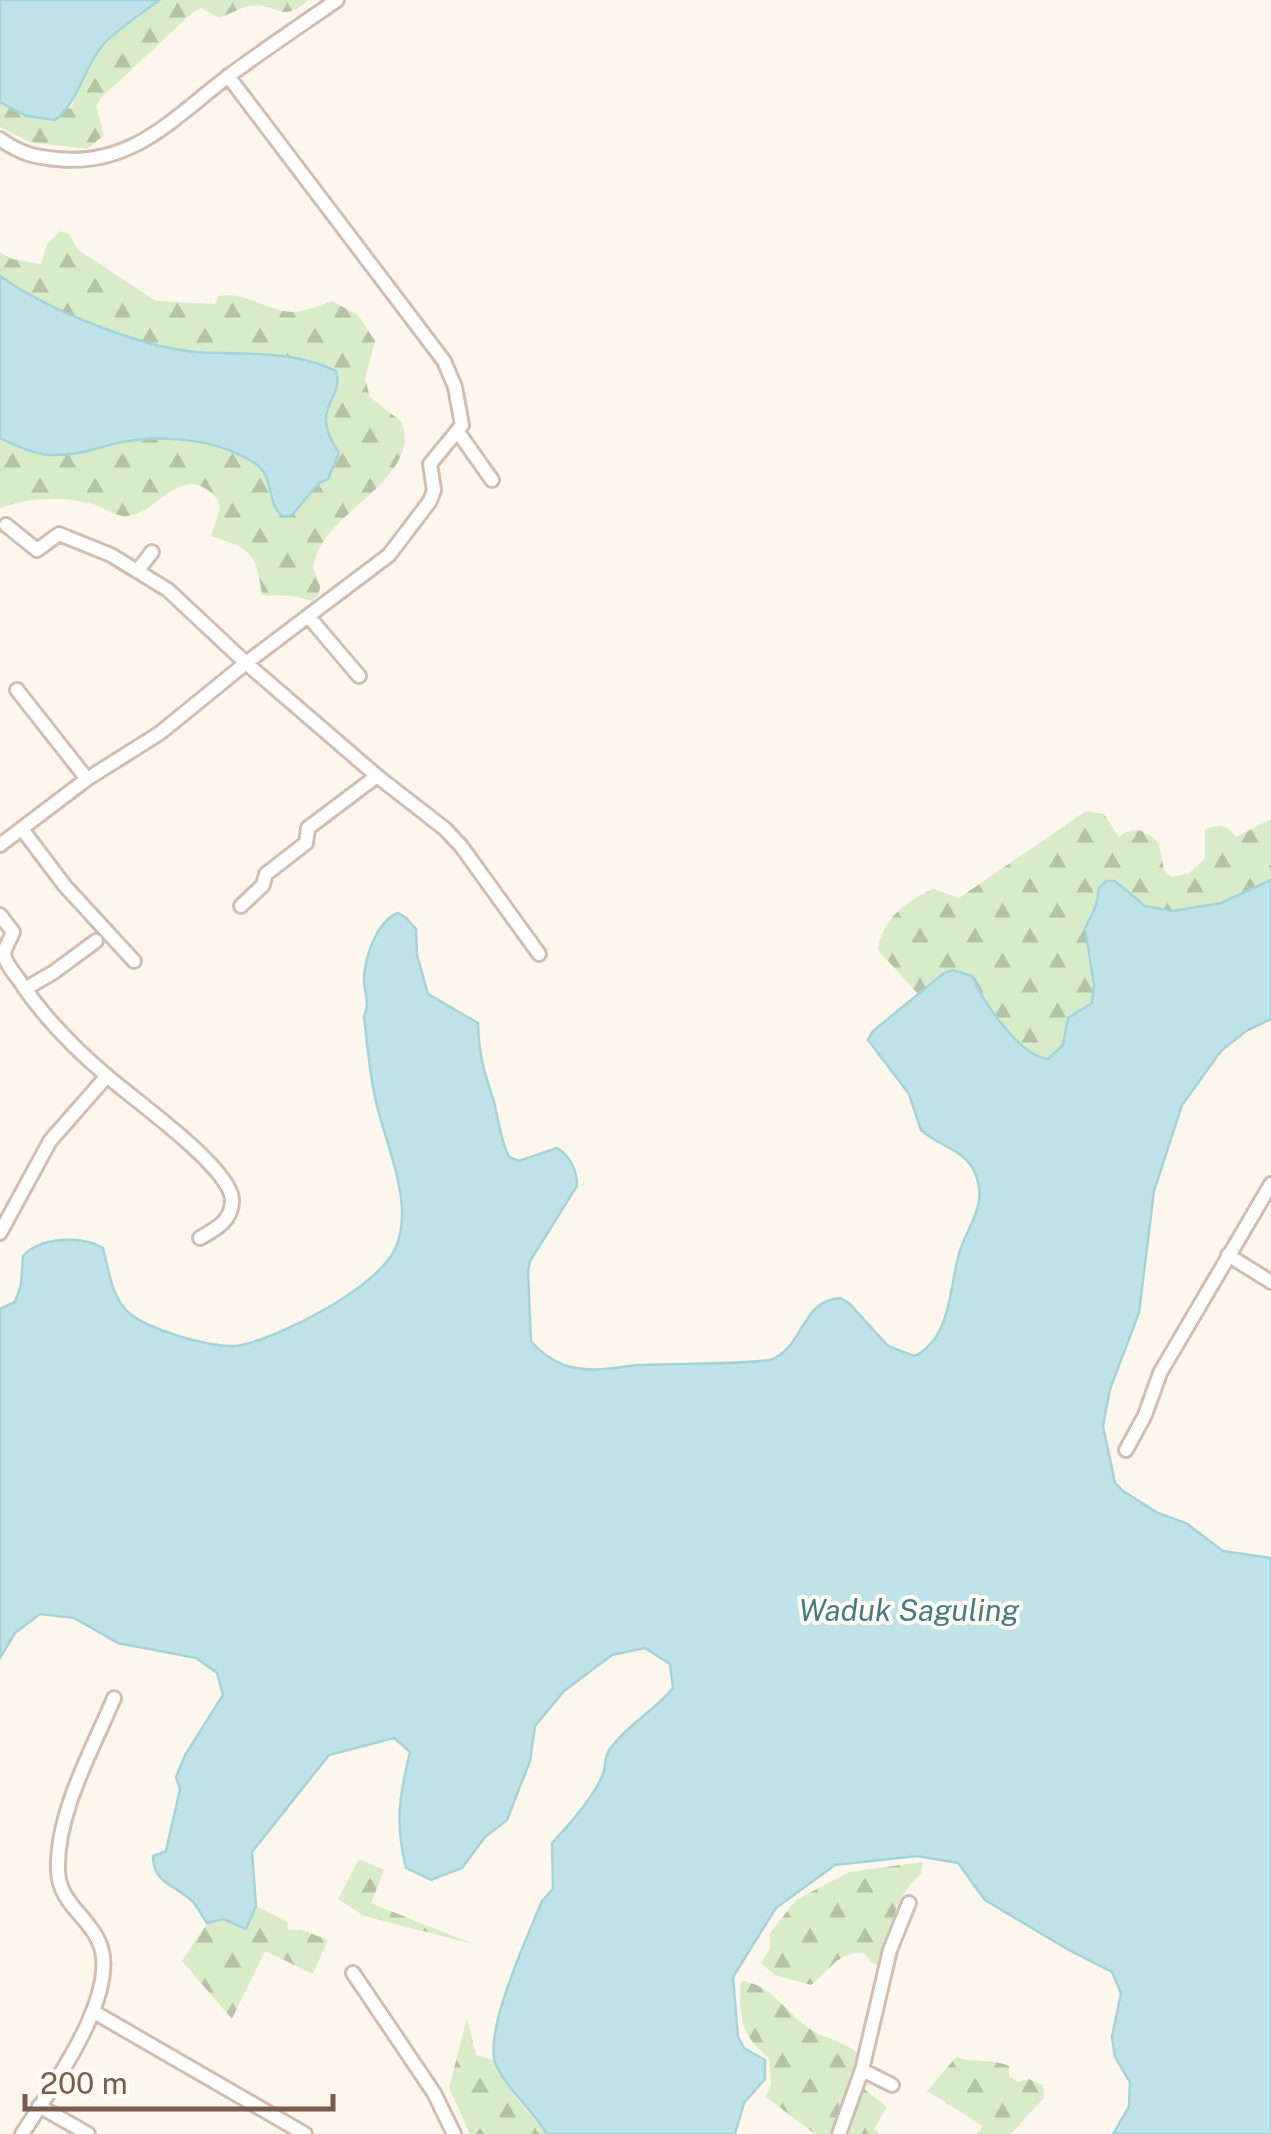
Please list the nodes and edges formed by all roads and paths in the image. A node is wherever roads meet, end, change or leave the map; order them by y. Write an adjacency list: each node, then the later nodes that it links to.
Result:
1 (337, 0): 2 (street)
2 (228, 76): 5 (street); 6 (street)
3 (0, 139): 5 (street)
4 (0, 151): 5 (street)
5 (23, 154)
6 (458, 432): 7 (street); 11 (street)
7 (492, 480)
8 (6, 526): 10 (street)
9 (152, 552): 10 (street)
10 (138, 570): 12 (street)
11 (308, 616): 12 (street); 13 (street)
12 (246, 662): 15 (street); 16 (street)
13 (359, 676)
14 (16, 690): 16 (street)
15 (377, 776): 19 (street); 24 (street)
16 (87, 779): 17 (street)
17 (22, 829): 18 (street); 25 (street)
18 (0, 845)
19 (240, 906)
20 (0, 916): 21 (street)
21 (12, 938): 23 (street); 26 (street)
22 (96, 940): 26 (street)
23 (0, 948)
24 (540, 954)
25 (134, 961)
26 (25, 988): 27 (street)
27 (107, 1076): 29 (street); 30 (street)
28 (1271, 1184): 31 (street)
29 (0, 1233)
30 (200, 1238)
31 (1228, 1255): 32 (street); 33 (street)
32 (1271, 1282)
33 (1126, 1450)
34 (114, 1698): 37 (street)
35 (909, 1903): 38 (street)
36 (353, 1973): 44 (street)
37 (94, 2012): 40 (street); 43 (street)
38 (862, 2070): 39 (street); 45 (street)
39 (892, 2085)
40 (39, 2106): 41 (street); 42 (street)
41 (22, 2134)
42 (88, 2134)
43 (305, 2134)
44 (454, 2134)
45 (839, 2134)

